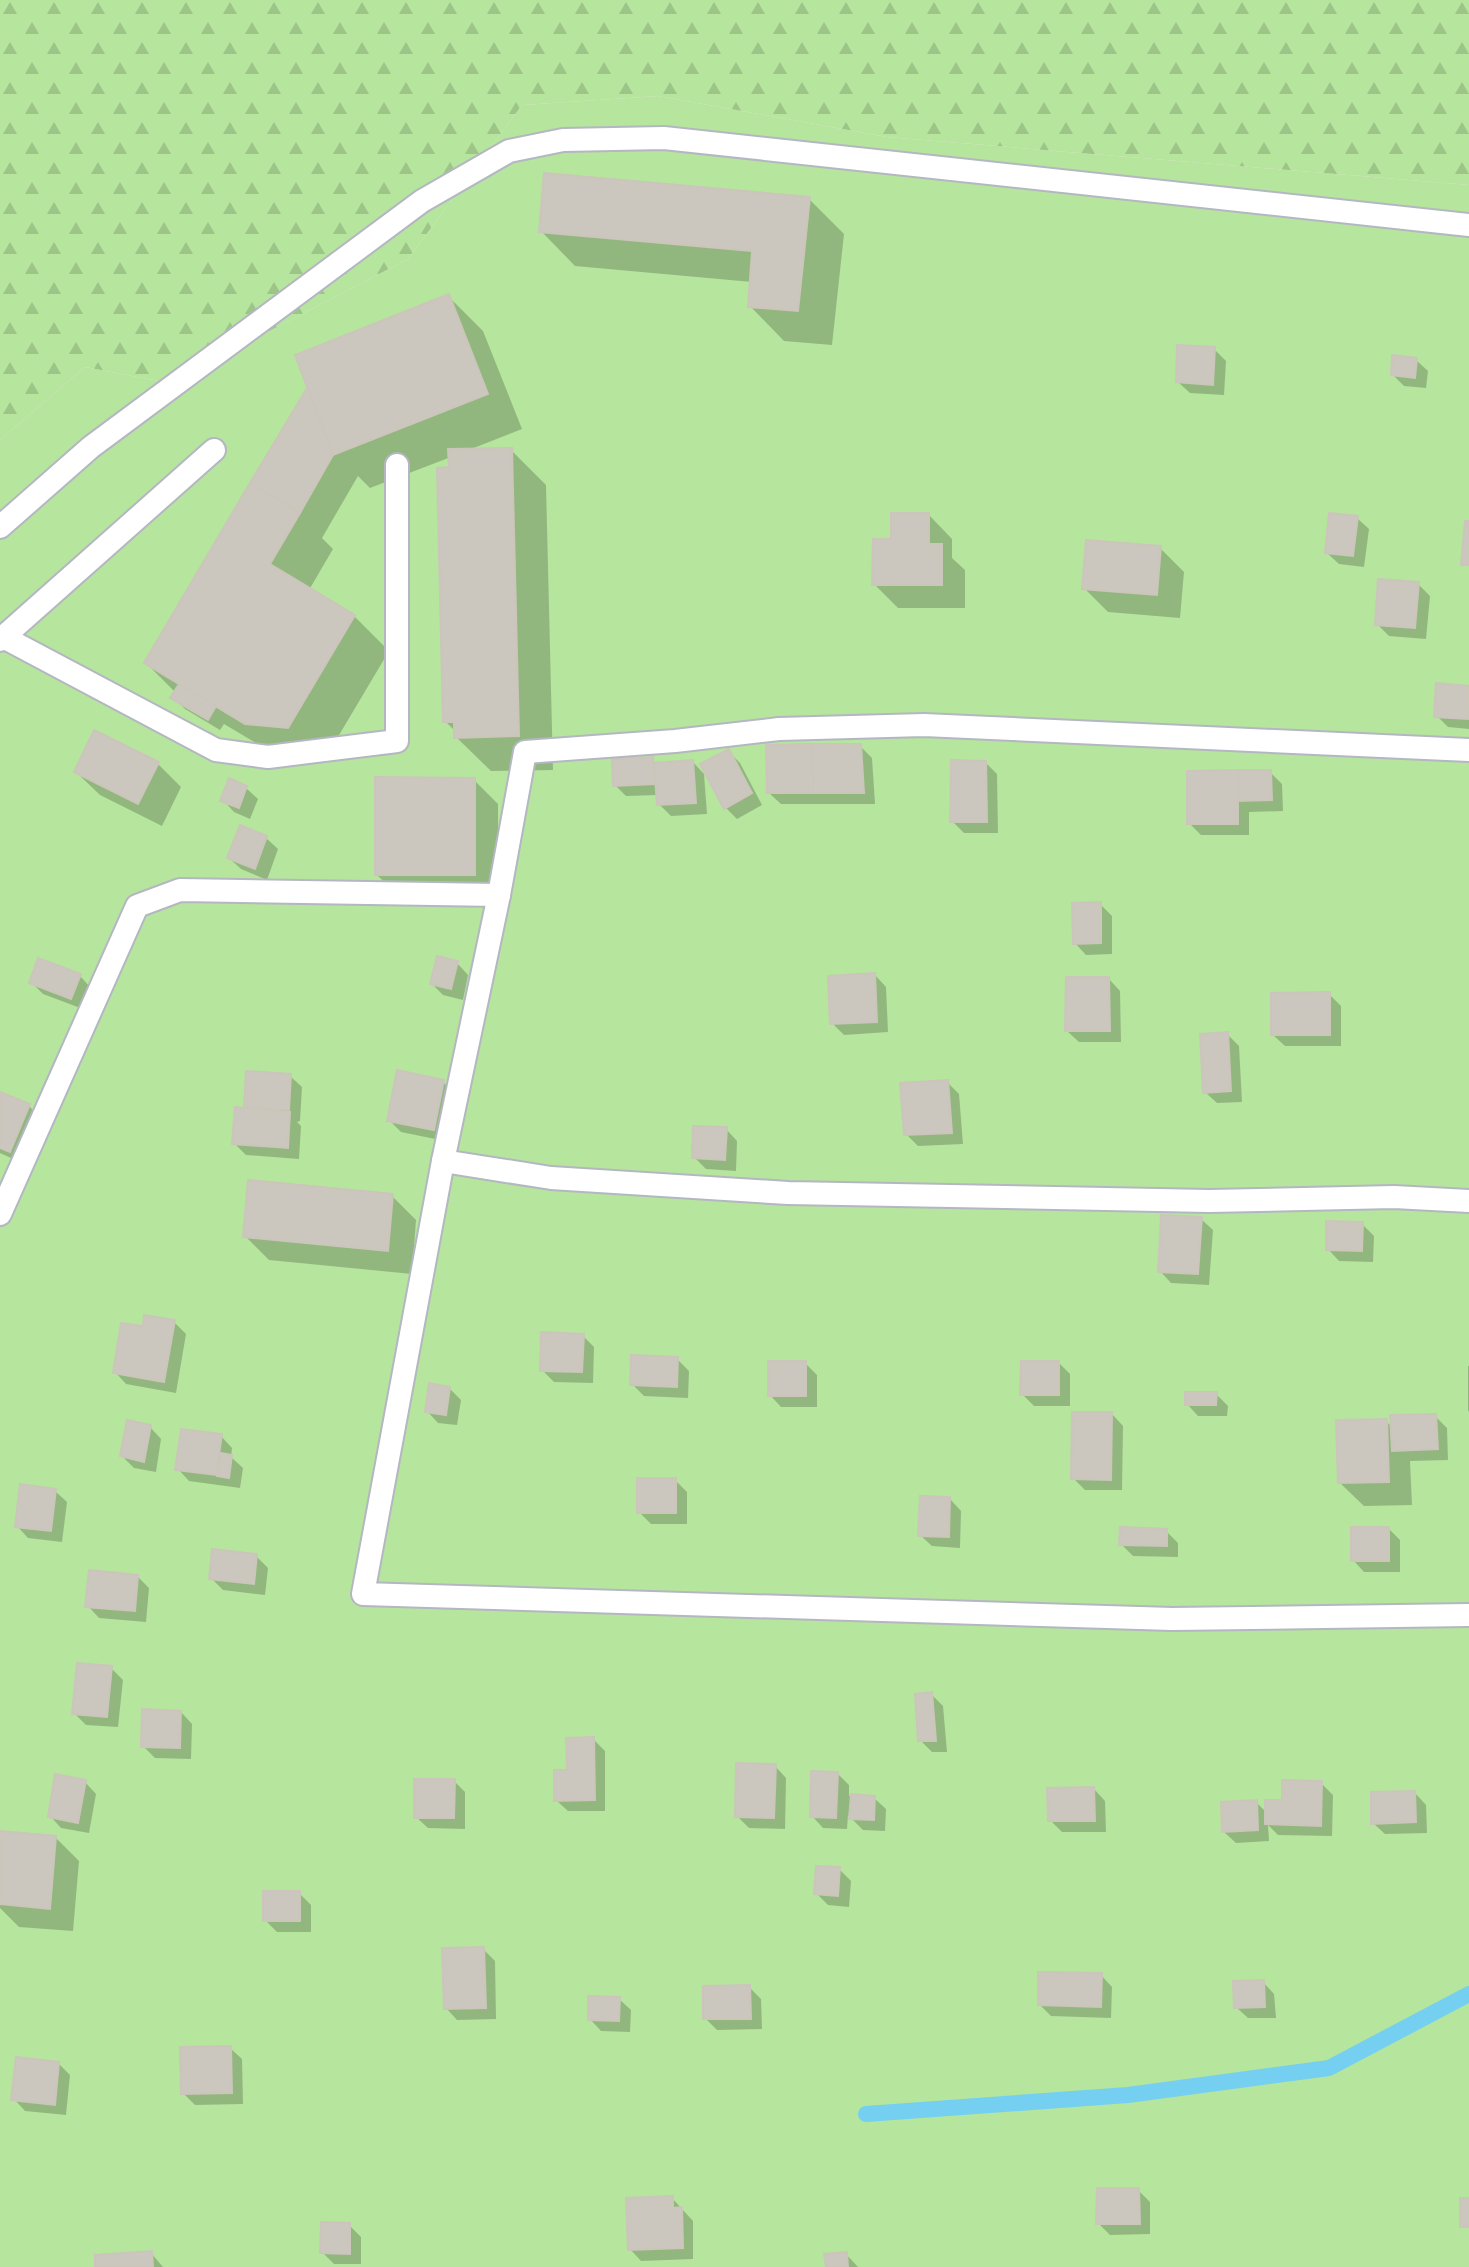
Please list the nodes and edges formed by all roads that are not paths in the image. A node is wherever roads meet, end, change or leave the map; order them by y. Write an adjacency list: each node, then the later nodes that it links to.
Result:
1 (1469, 225): 4 (lane)
2 (214, 450): 5 (lane)
3 (397, 465): 5 (lane)
4 (0, 527)
5 (1, 638)
6 (1469, 750): 7 (lane)
7 (499, 895): 8 (lane); 10 (lane)
8 (443, 1161): 9 (lane); 11 (lane)
9 (1469, 1201)
10 (0, 1214)
11 (1469, 1615)

